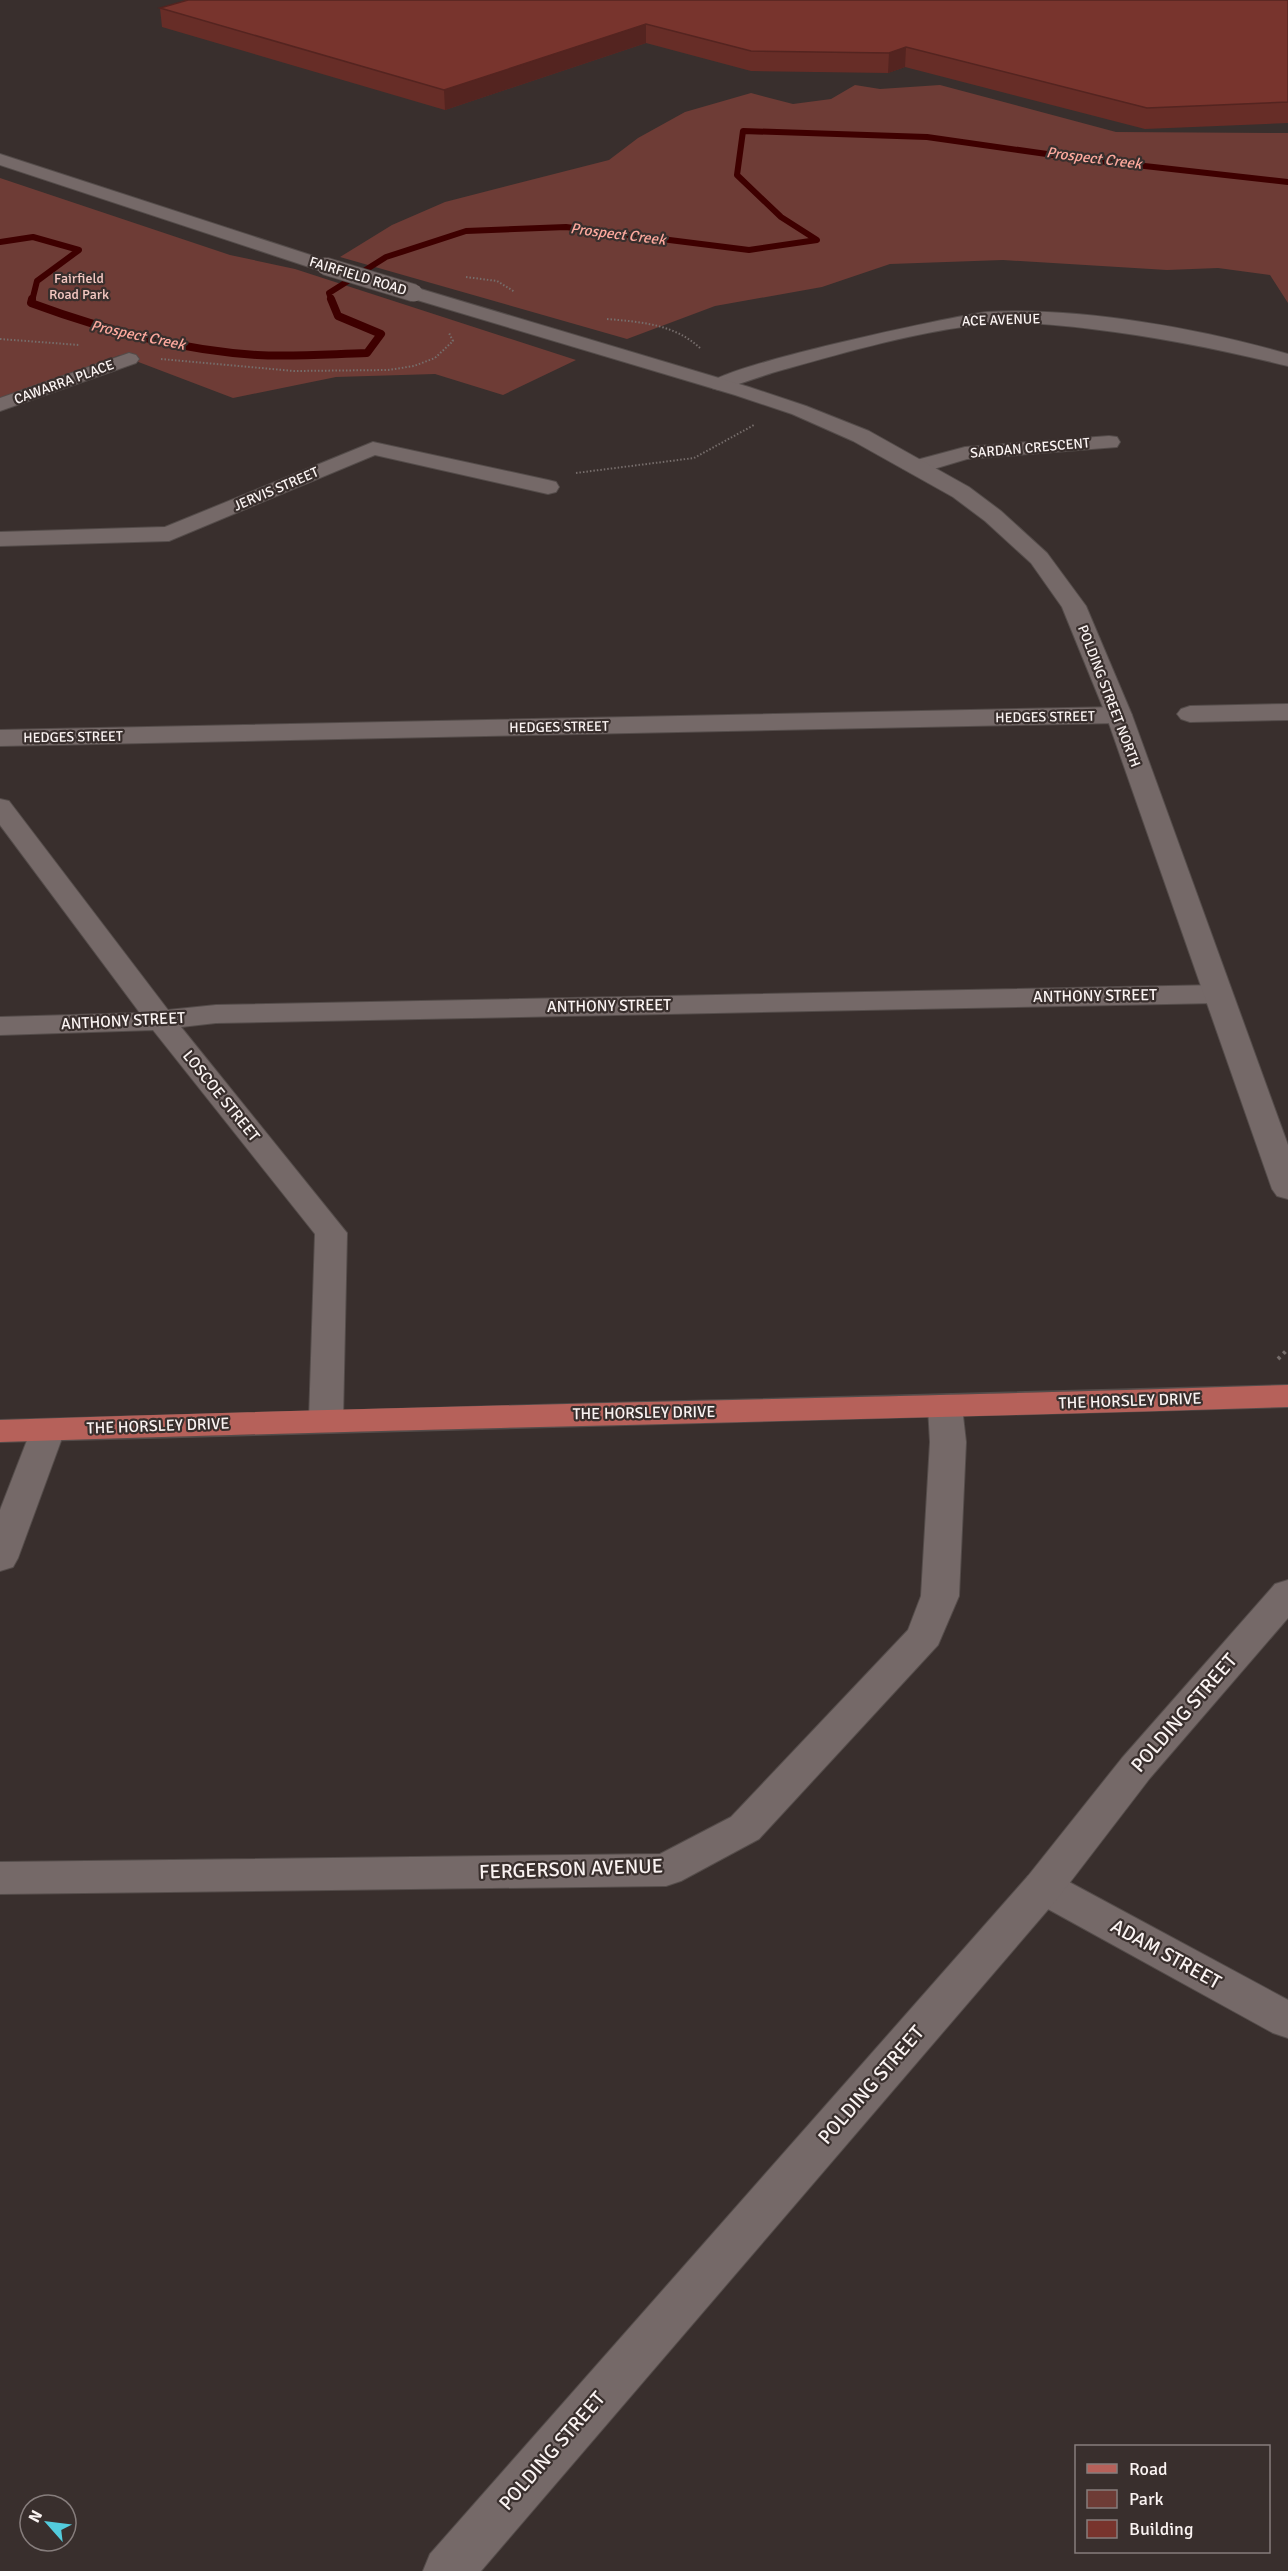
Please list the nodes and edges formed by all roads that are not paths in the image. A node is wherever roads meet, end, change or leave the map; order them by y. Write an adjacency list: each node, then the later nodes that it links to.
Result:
1 (0, 159): 4 (street, FAIRFIELD ROAD, bridge)
2 (130, 357): 5 (street, CAWARRA PLACE)
3 (1288, 360): 4 (street, ACE AVENUE)
4 (719, 384): 7 (street, POLDING STREET NORTH)
5 (0, 405)
6 (1109, 442): 7 (street, SARDAN CRESCENT)
7 (917, 467): 12 (street, POLDING STREET NORTH)
8 (548, 487): 9 (street, JERVIS STREET)
9 (0, 539)
10 (1288, 712): 11 (street)
11 (1190, 714)
12 (1119, 715): 13 (street, HEDGES STREET); 15 (street, POLDING STREET NORTH)
13 (0, 738)
14 (0, 807): 16 (street, LOSCOE STREET)
15 (1218, 994): 16 (street, ANTHONY STREET); 18 (street, POLDING STREET NORTH)
16 (160, 1021): 17 (street, ANTHONY STREET); 21 (street, LOSCOE STREET)
17 (0, 1026)
18 (1288, 1189)
19 (1288, 1396): 20 (main road, THE HORSLEY DRIVE)
20 (945, 1407): 21 (main road, THE HORSLEY DRIVE); 26 (street, FERGERSON AVENUE)
21 (326, 1420): 22 (main road, THE HORSLEY DRIVE)
22 (48, 1430): 23 (main road, THE HORSLEY DRIVE); 24 (street)
23 (0, 1431)
24 (0, 1558)
25 (1288, 1593): 27 (street, POLDING STREET)
26 (0, 1878)
27 (1043, 1887): 28 (street, ADAM STREET); 29 (street, POLDING STREET)
28 (1288, 2021)
29 (448, 2571)

